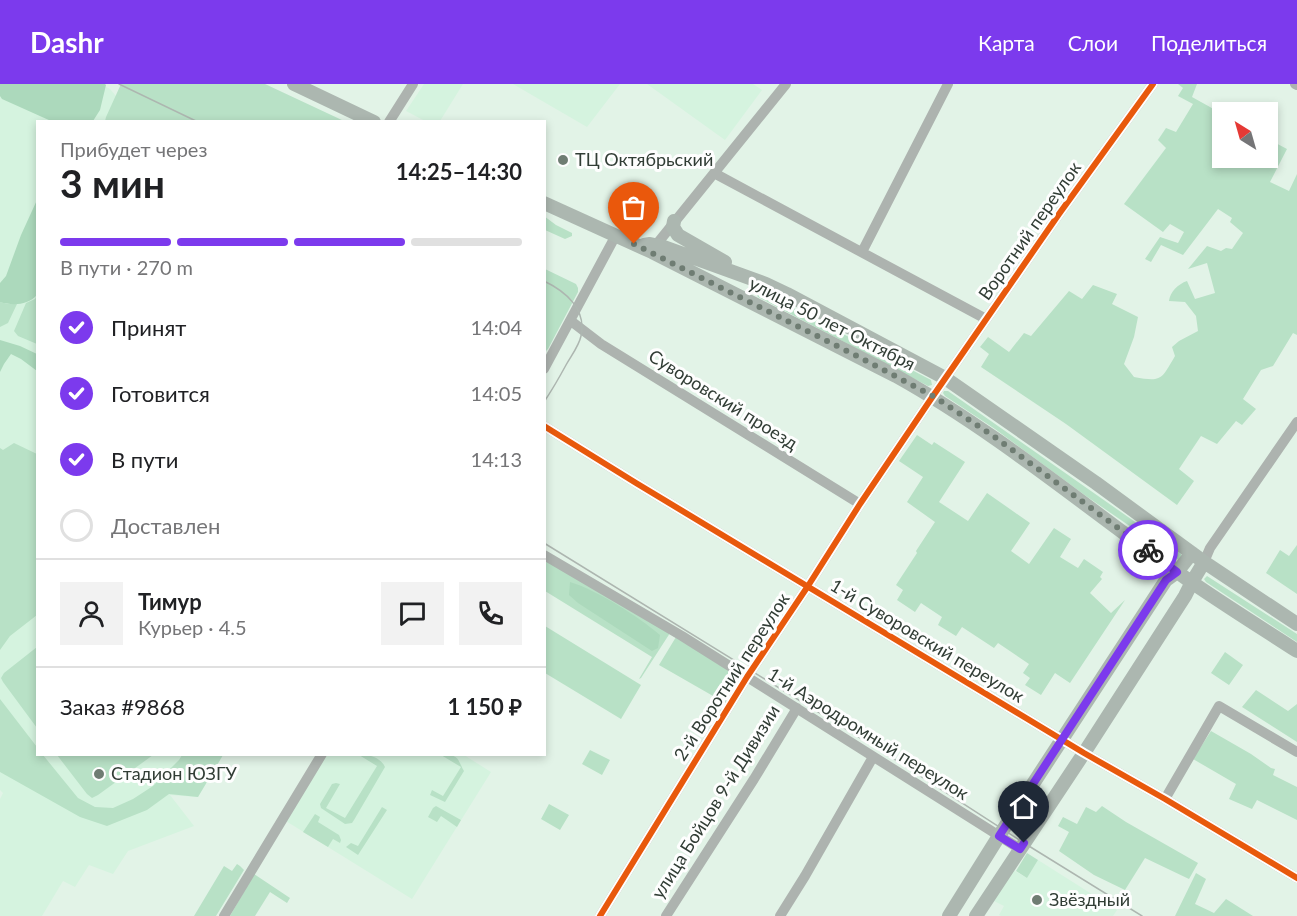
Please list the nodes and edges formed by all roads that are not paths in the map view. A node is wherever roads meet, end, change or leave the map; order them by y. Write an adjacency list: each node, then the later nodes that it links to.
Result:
1 (294, 84): 6 (main road)
2 (413, 84): 7 (street)
3 (786, 84): 8 (street)
4 (948, 84): 13 (street)
5 (1154, 84): 16 (street, Воротний переулок)
6 (370, 120)
7 (390, 120)
8 (714, 172): 10 (street); 13 (street)
9 (546, 204): 11 (main road, улица 50 лет Октября)
10 (675, 220): 12 (street); 14 (main road)
11 (616, 235): 12 (main road, улица 50 лет Октября); 17 (street)
12 (649, 248): 14 (main road, улица 50 лет Октября); 15 (main road, улица 50 лет Октября)
13 (862, 252): 16 (street)
14 (762, 283): 15 (main road); 19 (main road, улица 50 лет Октября)
15 (749, 302): 20 (main road, улица 50 лет Октября)
16 (986, 319): 19 (street, Воротний переулок)
17 (571, 321): 18 (street); 23 (street, Суворовский проезд)
18 (546, 365)
19 (945, 378): 20 (street, Воротний переулок); 25 (main road, улица 50 лет Октября)
20 (933, 396): 23 (street, 2-й Воротний переулок); 28 (main road, улица 50 лет Октября)
21 (1297, 422): 24 (street)
22 (546, 427): 30 (street, 1-й Суворовский переулок)
23 (860, 504): 30 (street, 2-й Воротний переулок)
24 (1210, 548): 25 (street); 27 (street)
25 (1192, 553): 27 (main road, улица 50 лет Октября); 28 (main road)
26 (546, 556): 33 (street, 1-й Аэродромный переулок)
27 (1204, 562): 29 (main road); 31 (main road, улица 50 лет Октября)
28 (1177, 572): 29 (main road, улица 50 лет Октября); 35 (main road)
29 (1192, 582): 32 (main road, улица 50 лет Октября); 37 (main road)
30 (808, 586): 33 (street, 2-й Воротний переулок); 35 (street, 1-й Суворовский переулок)
31 (1297, 624)
32 (1297, 651)
33 (747, 677): 34 (street, 1-й Аэродромный переулок); 45 (street, 2-й Воротний переулок)
34 (797, 708): 39 (street, 1-й Аэродромный переулок); 46 (street, улица Бойцов 9-й Дивизии)
35 (1062, 740): 37 (street, 1-й Суворовский переулок); 41 (main road)
36 (1297, 752): 40 (street)
37 (1084, 753): 40 (street, 1-й Суворовский переулок); 42 (main road)
38 (321, 756): 44 (street)
39 (873, 757): 41 (street, 1-й Аэродромный переулок); 47 (street)
40 (1165, 799): 43 (street, 1-й Суворовский переулок)
41 (999, 836): 42 (street, 1-й Аэродромный переулок); 48 (main road)
42 (1020, 849): 49 (main road)
43 (1297, 878)
44 (224, 916)
45 (600, 916)
46 (666, 916)
47 (780, 916)
48 (950, 916)
49 (976, 916)

